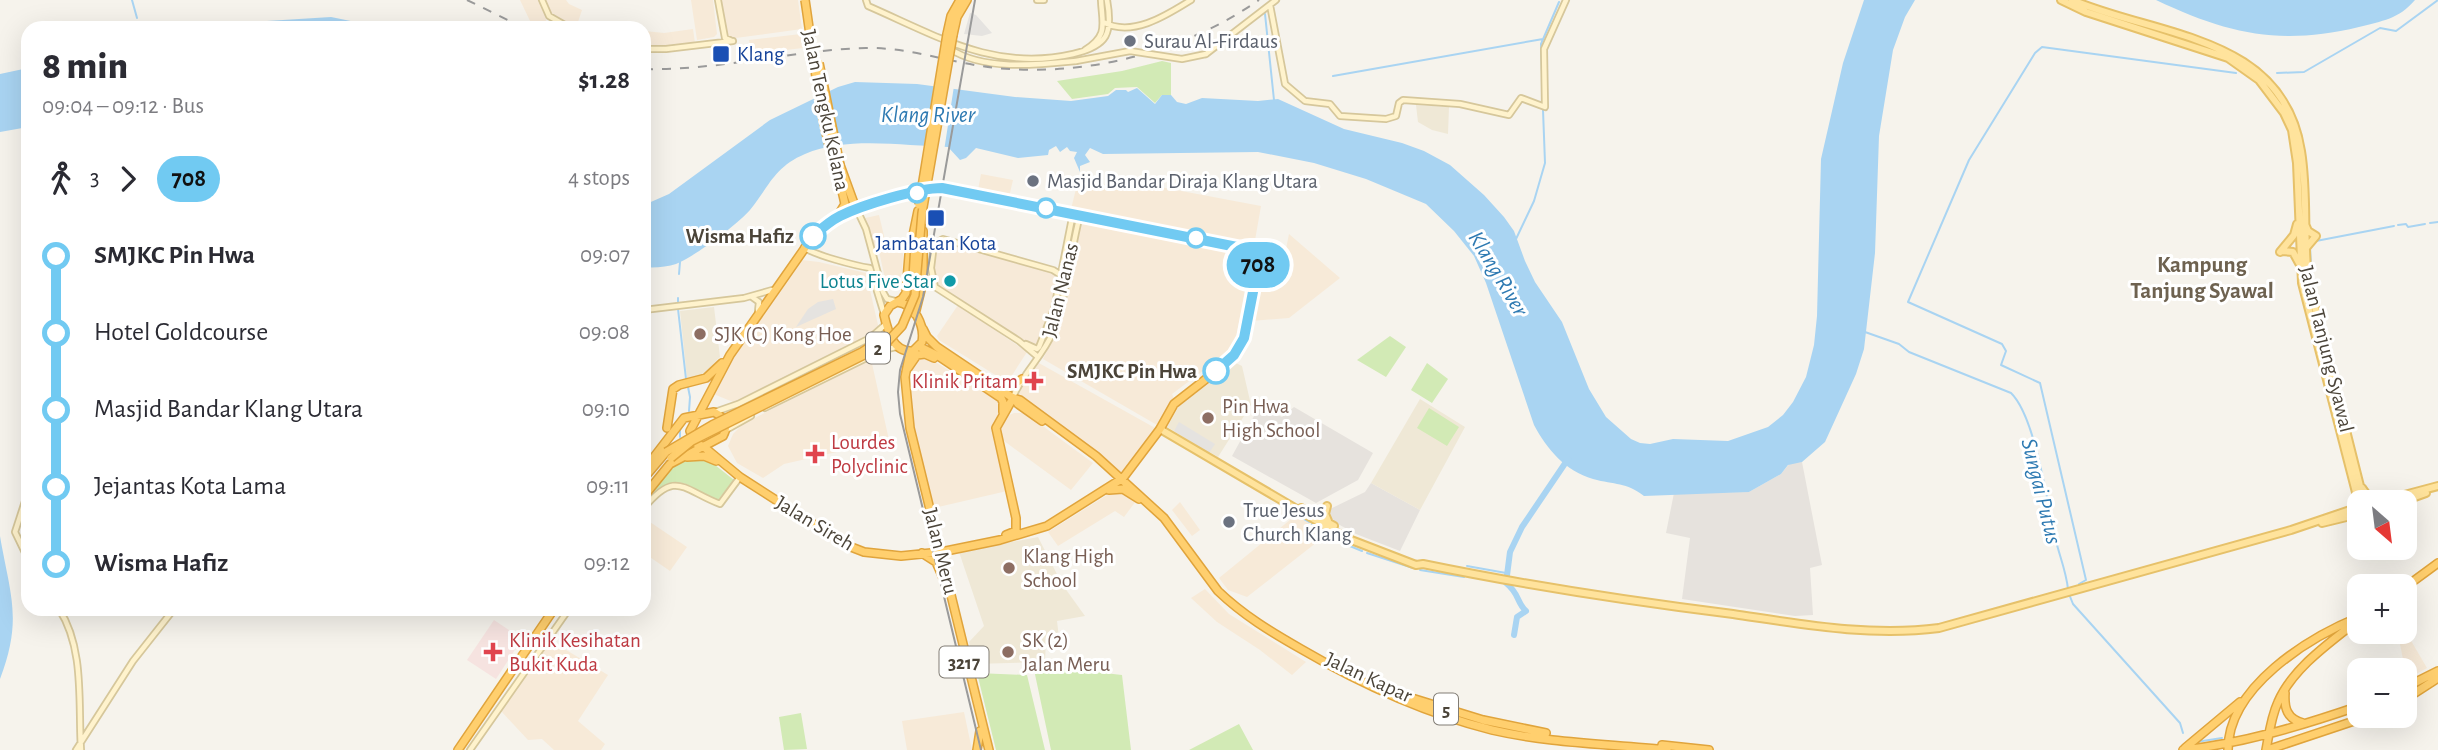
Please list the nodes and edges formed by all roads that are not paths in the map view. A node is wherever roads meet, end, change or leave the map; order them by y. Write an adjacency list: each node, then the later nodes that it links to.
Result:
1 (542, 0): 15 (street)
2 (718, 0): 19 (street)
3 (807, 0): 28 (highway, Jalan Tengku Kelana, bridge)
4 (968, 0): 12 (highway, 2)
5 (1101, 0): 14 (street)
6 (1107, 0): 14 (street); 17 (street)
7 (1191, 0): 18 (street)
8 (1276, 0): 13 (street)
9 (1566, 0): 13 (street)
10 (2067, 1): 34 (main road, Jalan Tanjung Syawal)
11 (867, 3): 22 (street)
12 (959, 3): 20 (highway, 2); 20 (highway, 2)
13 (1266, 8): 27 (street, bridge)
14 (1102, 14): 16 (street)
15 (558, 21)
16 (1103, 22): 17 (street); 26 (street)
17 (1110, 23): 18 (street); 21 (street)
18 (1127, 28): 21 (street)
19 (723, 32): 23 (street); 23 (street)
20 (950, 34): 31 (highway, 2, bridge)
21 (1106, 36): 26 (street)
22 (936, 38): 24 (street); 27 (street)
23 (716, 43): 25 (street)
24 (964, 48): 26 (street); 27 (street)
25 (651, 50)
26 (1082, 52)
27 (962, 57)
28 (844, 184): 29 (highway); 30 (highway, Jalan Tengku Kelana); 33 (highway, Jalan Tengku Kelana)
29 (873, 205): 30 (highway); 32 (highway)
30 (856, 209): 33 (highway); 37 (street)
31 (920, 212): 43 (highway, bridge); 45 (highway, bridge); 60 (highway, 2, bridge)
32 (1077, 214): 40 (street, Jalan Nanas); 54 (street, Jalan Nanas); 66 (highway)
33 (837, 218): 35 (highway)
34 (2302, 221): 36 (main road, Jalan Tanjung Syawal); 36 (main road); 39 (main road, Jalan Tanjung Syawal); 39 (main road)
35 (804, 247): 38 (street); 41 (highway)
36 (2304, 251): 77 (main road, Jalan Tanjung Syawal)
37 (875, 262): 38 (street); 43 (street)
38 (870, 268): 47 (street)
39 (2301, 268): 77 (main road, Jalan Tanjung Syawal)
40 (1061, 275): 49 (street, Jalan Nanas); 49 (street)
41 (776, 288): 42 (street); 46 (highway)
42 (744, 298): 44 (street); 46 (street)
43 (897, 302): 45 (highway, 5); 47 (highway)
44 (651, 309)
45 (915, 314): 48 (highway, 5)
46 (757, 316): 53 (highway)
47 (885, 319): 50 (highway); 60 (street)
48 (923, 329): 51 (highway); 58 (highway, Jalan Kapar / 5)
49 (1019, 341): 54 (street)
50 (896, 346): 52 (highway); 60 (street)
51 (919, 346): 52 (highway); 55 (highway)
52 (911, 352): 56 (highway, Jalan Meru / 3217)
53 (730, 355): 63 (highway); 65 (highway)
54 (1038, 358): 57 (street, Jalan Nanas)
55 (969, 376): 56 (highway); 64 (highway)
56 (905, 377): 99 (highway, Jalan Meru / 3217)
57 (1022, 379): 58 (highway); 59 (street, Jalan Nanas)
58 (989, 381): 59 (highway, Jalan Kapar / 5)
59 (1013, 398): 61 (highway, Jalan Kapar / 5); 64 (highway); 75 (highway, Jalan Kapar / 5)
60 (744, 410): 62 (street); 67 (street); 70 (highway, 2, bridge)
61 (1027, 411): 64 (highway); 79 (highway, Jalan Kapar / 5)
62 (714, 412): 63 (highway); 67 (highway)
63 (698, 415): 65 (highway); 68 (highway)
64 (1003, 417): 95 (highway)
65 (684, 418): 69 (highway)
66 (1160, 428): 75 (highway); 87 (main road)
67 (726, 430): 68 (highway)
68 (704, 447): 71 (highway); 74 (highway, Jalan Sireh)
69 (654, 455): 70 (highway); 72 (highway)
70 (669, 458): 71 (highway); 73 (highway, 2); 76 (highway, 2); 78 (highway)
71 (681, 458): 74 (highway)
72 (651, 460)
73 (651, 472)
74 (740, 477): 86 (street); 100 (highway, Jalan Sireh)
75 (1123, 478): 79 (highway); 88 (highway, Jalan Kapar / 5)
76 (651, 481)
77 (2356, 482): 81 (main road, Jalan Tanjung Syawal); 82 (main road); 92 (main road)
78 (651, 485)
79 (1112, 485): 83 (highway)
80 (2438, 488): 84 (main road); 85 (main road)
81 (2358, 490)
82 (2363, 490)
83 (1101, 492): 88 (highway, Jalan Kapar / 5); 93 (highway)
84 (2417, 493)
85 (2417, 496)
86 (651, 500)
87 (1283, 500): 96 (main road); 102 (main road)
88 (1151, 506): 104 (highway, Jalan Kapar / 5)
89 (1327, 506): 96 (main road)
90 (2347, 510): 92 (main road)
91 (21, 514): 98 (street)
92 (2334, 515): 97 (main road)
93 (1059, 517): 95 (highway); 99 (highway)
94 (2347, 517): 97 (main road)
95 (1016, 518): 99 (highway)
96 (1330, 524): 102 (main road)
97 (2302, 527): 102 (main road)
98 (21, 544)
99 (941, 550): 100 (highway, Jalan Sireh); 136 (highway, Jalan Meru / 3217)
100 (921, 553): 125 (highway, Jalan Meru / 3217)
101 (2438, 563): 103 (highway)
102 (1423, 564)
103 (2417, 578)
104 (1212, 583): 137 (highway, Jalan Kapar / 5); 138 (highway, Jalan Kapar / 5)
105 (64, 616): 126 (street)
106 (168, 616): 123 (street)
107 (549, 616): 132 (highway)
108 (554, 616): 133 (highway)
109 (564, 616): 134 (street)
110 (2347, 623): 112 (highway)
111 (2347, 629): 113 (highway)
112 (2316, 637): 113 (highway); 119 (highway)
113 (2323, 650): 117 (highway)
114 (2438, 671): 116 (highway)
115 (2438, 678): 118 (highway)
116 (2417, 682)
117 (2285, 688): 122 (highway); 127 (highway)
118 (2417, 692)
119 (2248, 697): 129 (highway); 139 (highway)
120 (2347, 710): 122 (highway)
121 (2347, 723): 128 (highway)
122 (2306, 724): 124 (highway)
123 (91, 729): 126 (street); 130 (street)
124 (2290, 729): 127 (highway); 128 (highway)
125 (980, 731): 135 (highway); 136 (highway, Jalan Meru / 3217)
126 (80, 732): 130 (street)
127 (2268, 735): 129 (highway); 140 (highway)
128 (2289, 743): 140 (highway); 141 (highway)
129 (2228, 747): 131 (highway)
130 (80, 748)
131 (2212, 749): 139 (highway)
132 (458, 750)
133 (463, 750)
134 (470, 750)
135 (977, 750)
136 (987, 750)
137 (1667, 750)
138 (1709, 750)
139 (2182, 750)
140 (2266, 750)
141 (2281, 750)

